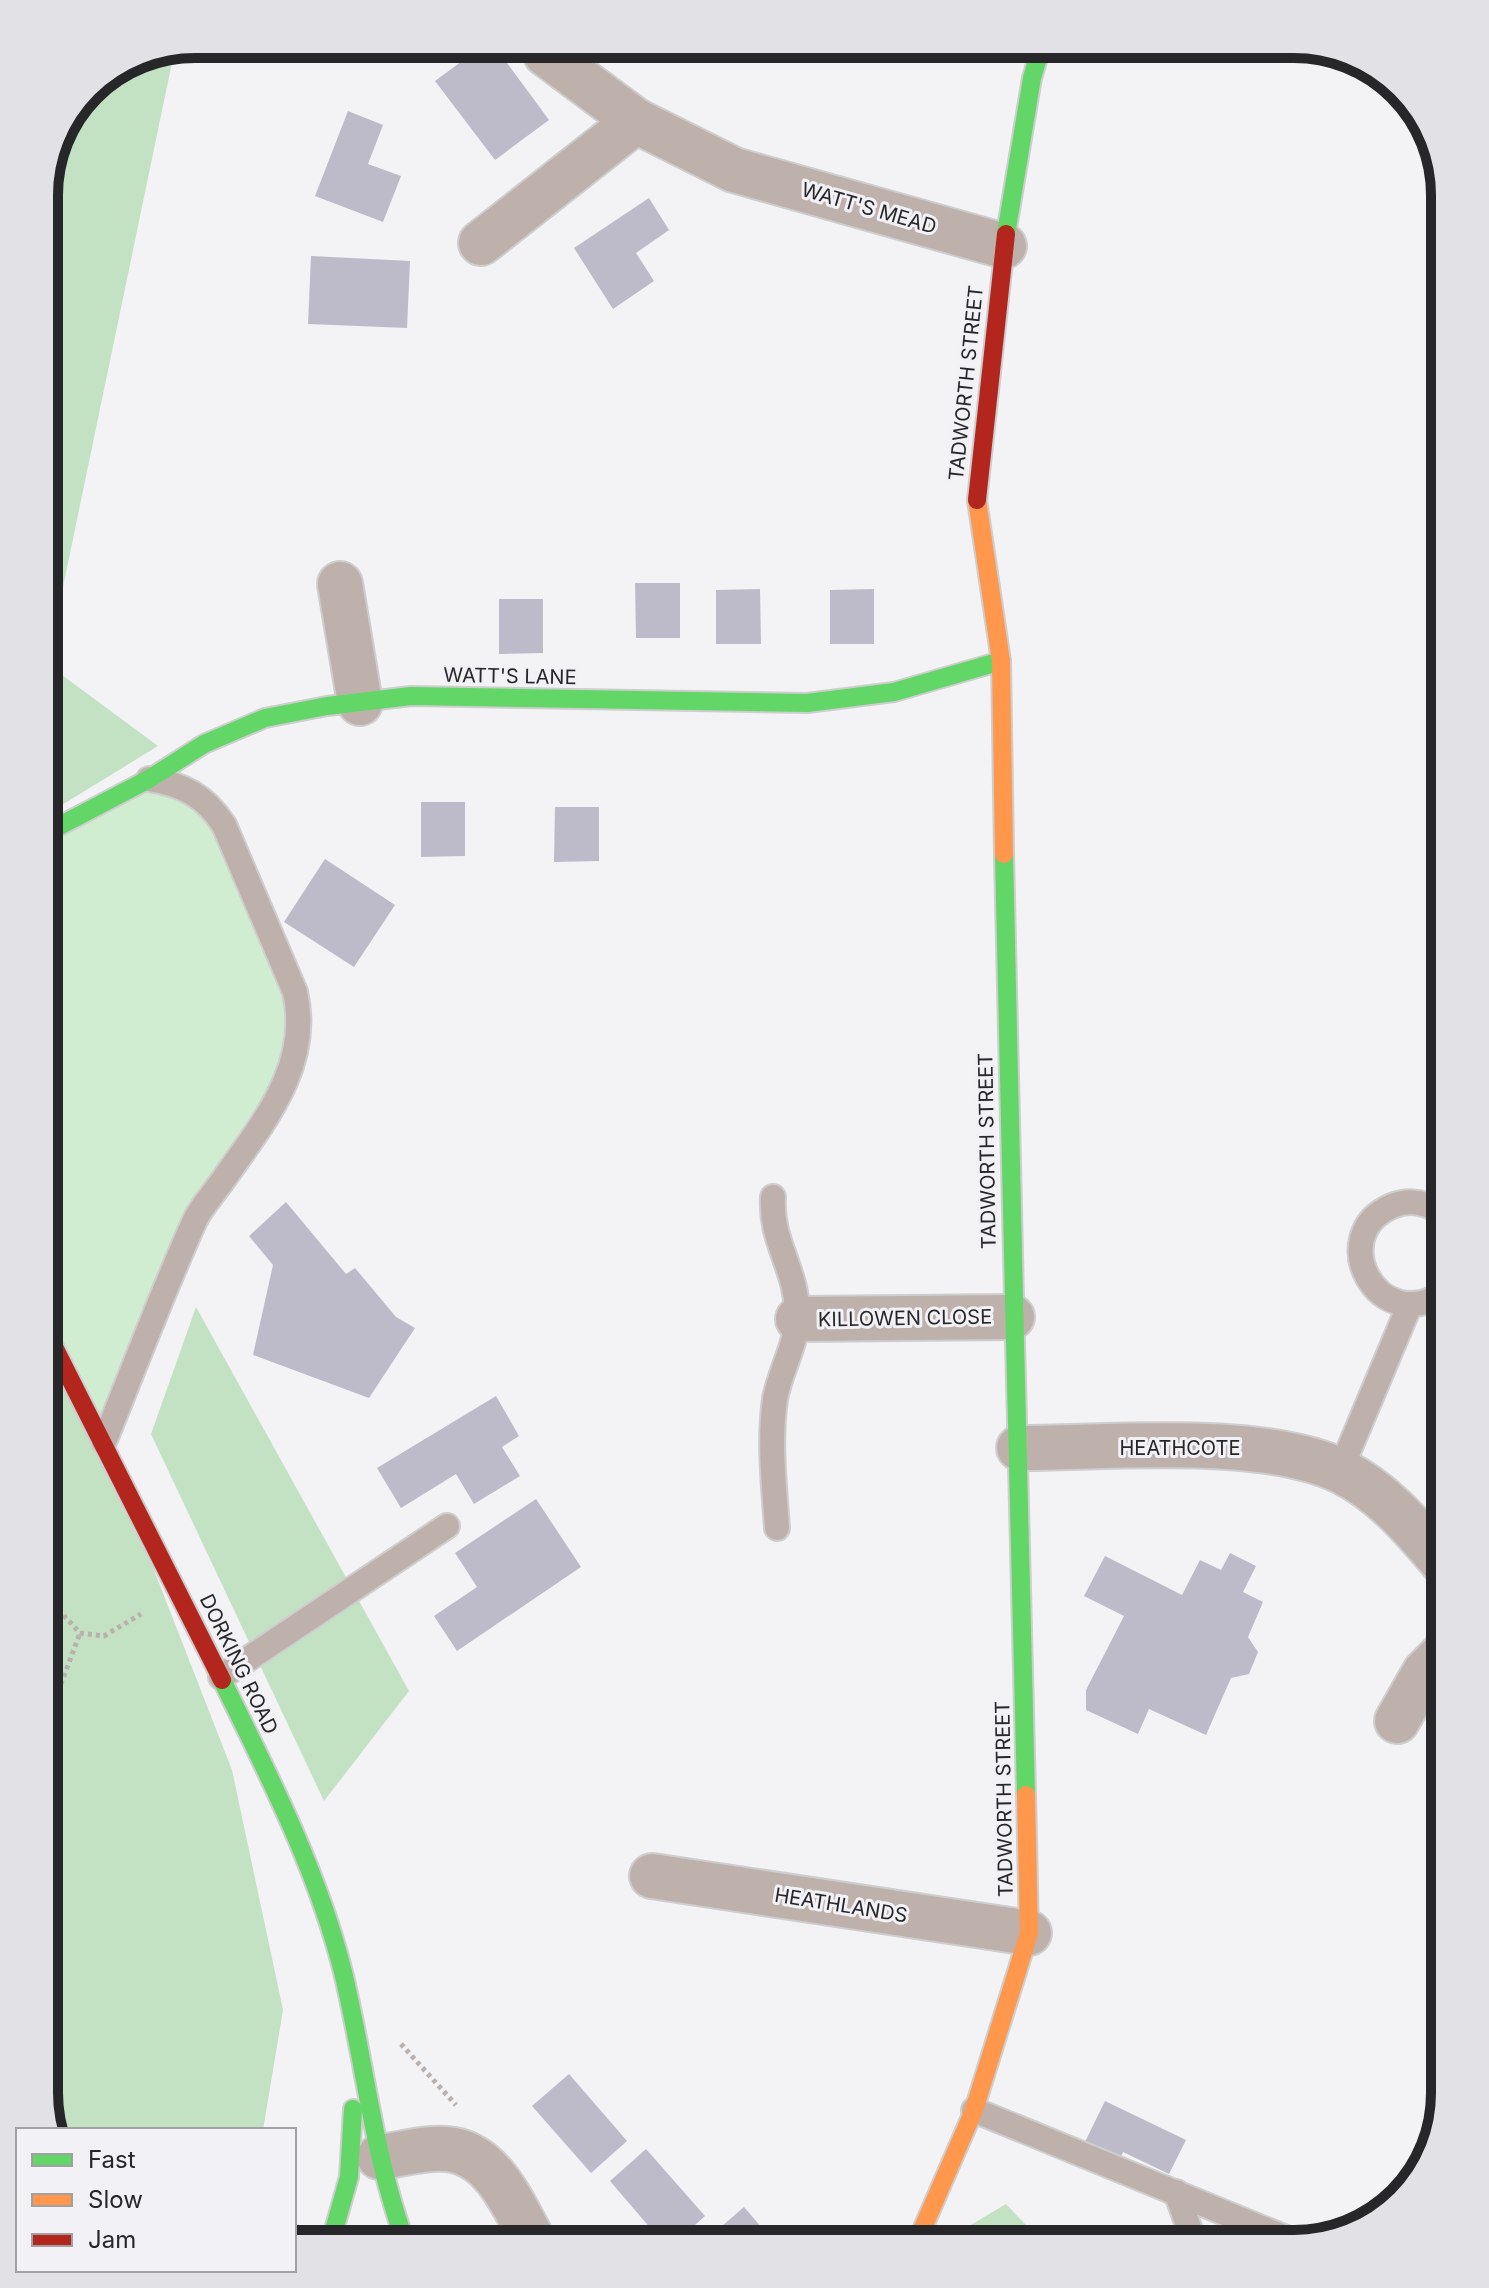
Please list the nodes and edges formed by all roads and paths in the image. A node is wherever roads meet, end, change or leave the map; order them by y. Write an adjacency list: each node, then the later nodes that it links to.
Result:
1 (551, 58): 3 (street, WATT'S MEAD)
2 (1038, 58): 5 (main road, TADWORTH STREET)
3 (636, 121): 4 (street); 5 (street, WATT'S MEAD)
4 (481, 243)
5 (1004, 246): 7 (main road, TADWORTH STREET)
6 (340, 584): 8 (street)
7 (1001, 661): 8 (main road, WATT'S LANE); 15 (main road, TADWORTH STREET)
8 (360, 703): 9 (main road, WATT'S LANE)
9 (149, 779): 10 (main road, WATT'S LANE); 18 (lane)
10 (58, 827)
11 (773, 1197): 16 (lane)
12 (1431, 1205): 14 (lane)
13 (1431, 1299): 14 (lane)
14 (1410, 1304): 20 (lane)
15 (1012, 1317): 16 (street, KILLOWEN CLOSE); 19 (main road, TADWORTH STREET)
16 (798, 1319): 22 (lane)
17 (58, 1354): 18 (main road, DORKING ROAD)
18 (104, 1442): 25 (main road, DORKING ROAD)
19 (1019, 1448): 20 (street, HEATHCOTE); 32 (main road, TADWORTH STREET)
20 (1340, 1471): 23 (street, HEATHCOTE)
21 (447, 1526): 28 (lane)
22 (777, 1528)
23 (1431, 1550)
24 (58, 1609): 26 (path)
25 (193, 1619): 26 (path); 28 (main road, DORKING ROAD)
26 (80, 1633): 29 (path)
27 (1431, 1666): 30 (street)
28 (221, 1677): 33 (main road, DORKING ROAD)
29 (58, 1692)
30 (1397, 1721)
31 (652, 1876): 32 (street, HEATHLANDS)
32 (1029, 1933): 34 (main road, TADWORTH STREET)
33 (354, 2036): 35 (main road, DORKING ROAD); 37 (main road, DORKING ROAD)
34 (974, 2110): 36 (lane); 40 (main road, TADWORTH STREET)
35 (379, 2157): 38 (main road, DORKING ROAD); 39 (street)
36 (1176, 2192): 41 (lane); 42 (lane)
37 (334, 2230)
38 (400, 2230)
39 (527, 2230)
40 (922, 2230)
41 (1190, 2230)
42 (1267, 2230)

